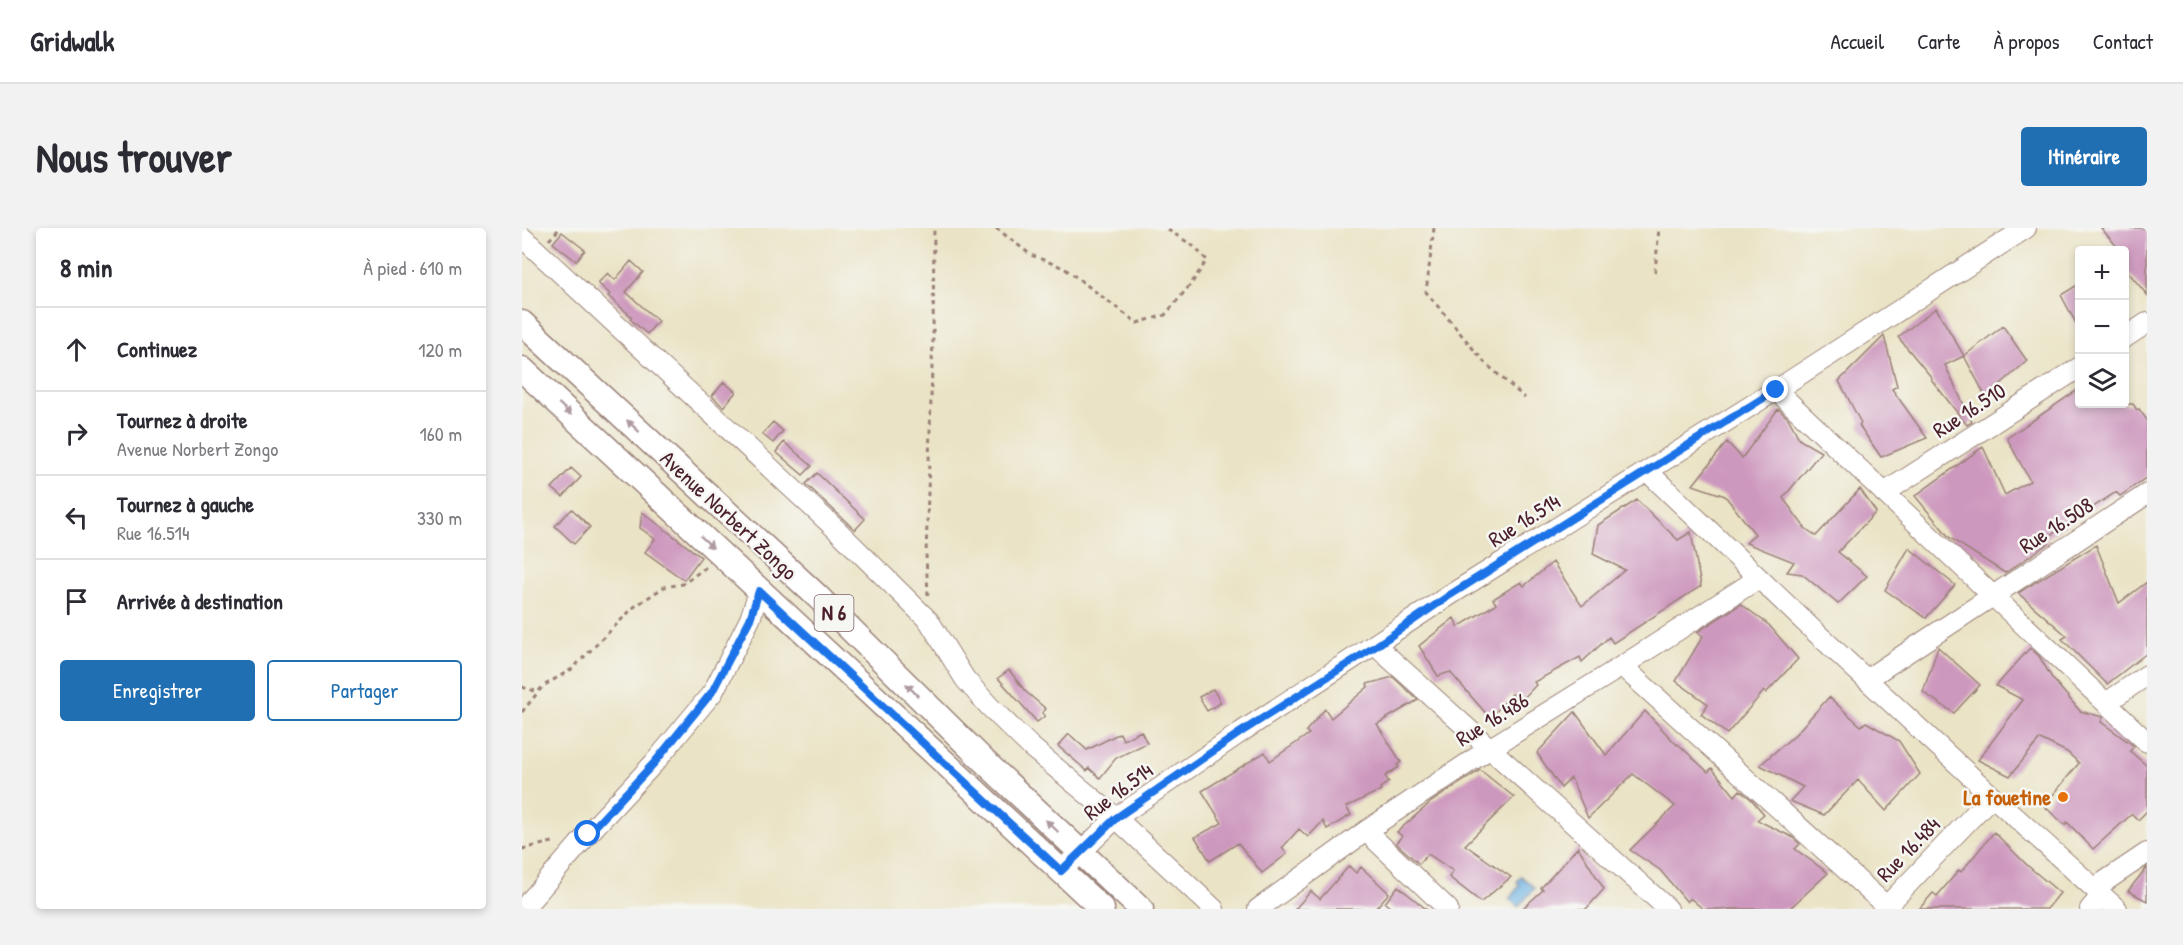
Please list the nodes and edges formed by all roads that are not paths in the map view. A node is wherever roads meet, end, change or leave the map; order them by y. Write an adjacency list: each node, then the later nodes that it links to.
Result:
1 (2026, 228): 8 (street, Rue 16.514)
2 (522, 237): 23 (street)
3 (522, 323): 25 (main road, Avenue Norbert Zongo / N 6, one-way to 3)
4 (2147, 323): 5 (street)
5 (2129, 335)
6 (522, 369): 13 (main road, Avenue Norbert Zongo / N 6, one-way to 13)
7 (2075, 370): 10 (street, Rue 16.510)
8 (1776, 390): 9 (street, Rue 16.514); 10 (street)
9 (1647, 471): 12 (street); 15 (street, Rue 16.514)
10 (1884, 493): 14 (street)
11 (2147, 494): 14 (street, Rue 16.508)
12 (1759, 579): 16 (street, Rue 16.486); 18 (street)
13 (759, 591): 27 (main road, Avenue Norbert Zongo / N 6); 30 (street)
14 (1992, 596): 18 (street, Rue 16.508); 19 (street)
15 (1376, 646): 21 (street); 23 (street, Rue 16.514)
16 (1622, 666): 21 (street, Rue 16.486); 29 (street)
17 (2147, 675): 19 (street)
18 (1867, 679): 22 (street)
19 (2106, 703): 20 (street)
20 (2147, 742)
21 (1489, 749): 24 (street, Rue 16.486); 36 (street)
22 (1992, 796): 28 (street); 29 (street, Rue 16.484)
23 (1116, 818): 25 (street, Rue 16.514); 33 (street)
24 (1366, 831): 34 (street, Rue 16.486); 35 (street)
25 (1079, 852): 27 (street, Rue 16.514); 32 (main road, Avenue Norbert Zongo / N 6)
26 (2147, 853): 28 (street)
27 (1061, 871): 31 (main road, Avenue Norbert Zongo / N 6)
28 (2096, 898): 37 (street)
29 (1885, 908)
30 (522, 909)
31 (1102, 909)
32 (1141, 909)
33 (1214, 909)
34 (1258, 909)
35 (1448, 909)
36 (1668, 909)
37 (2117, 909)

